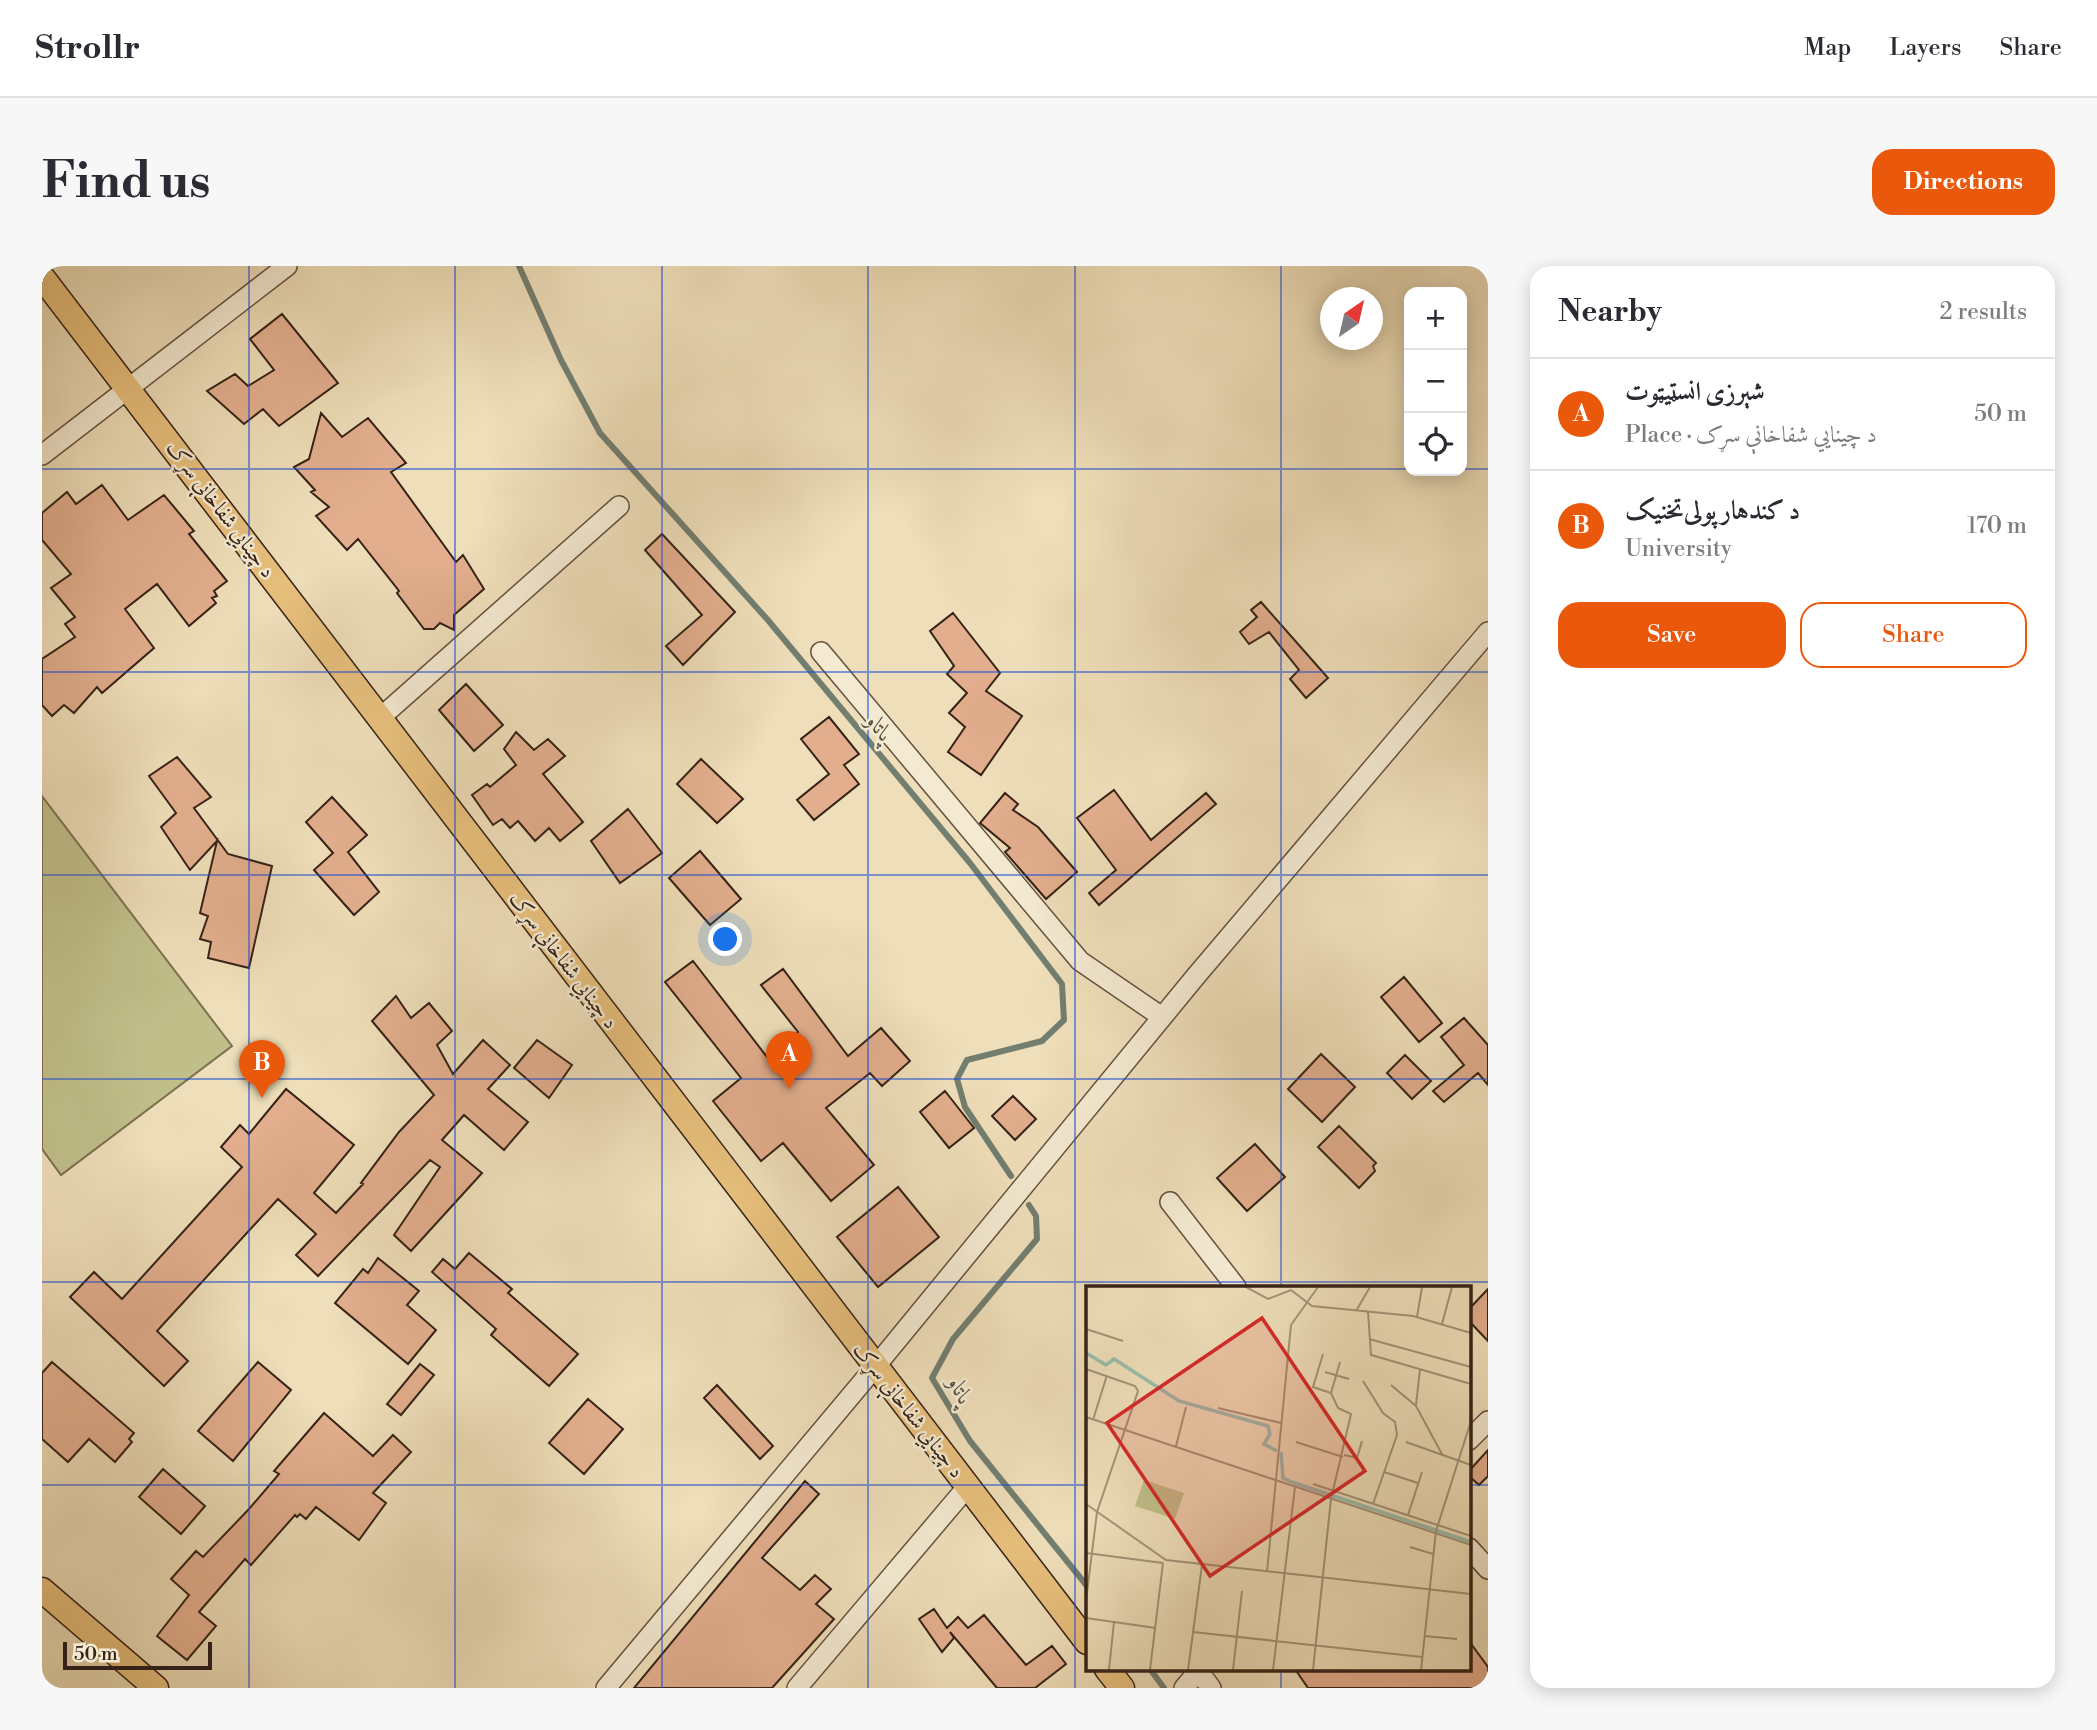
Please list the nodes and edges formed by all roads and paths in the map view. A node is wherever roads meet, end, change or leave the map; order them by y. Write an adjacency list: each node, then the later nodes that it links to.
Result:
1 (287, 266): 3 (street)
2 (42, 277): 3 (main road, د چينايي شفاخانې سړک)
3 (129, 389): 4 (street); 8 (main road, د چينايي شفاخانې سړک)
4 (42, 455)
5 (619, 506): 8 (street)
6 (1488, 632): 9 (street)
7 (821, 652): 9 (street)
8 (380, 718): 12 (main road, د چينايي شفاخانې سړک)
9 (1162, 1017): 12 (street)
10 (1170, 1202): 11 (street)
11 (1235, 1286)
12 (875, 1367): 15 (main road, د چينايي شفاخانې سړک); 23 (street)
13 (1488, 1421): 14 (street)
14 (1470, 1439)
15 (968, 1486): 19 (main road, د چينايي شفاخانې سړک); 24 (street)
16 (1470, 1549): 17 (street)
17 (1488, 1569)
18 (42, 1590): 22 (main road)
19 (1086, 1641)
20 (1108, 1670): 25 (main road)
21 (1193, 1676): 26 (street)
22 (156, 1688)
23 (606, 1688)
24 (797, 1688)
25 (1122, 1688)
26 (1212, 1688)

